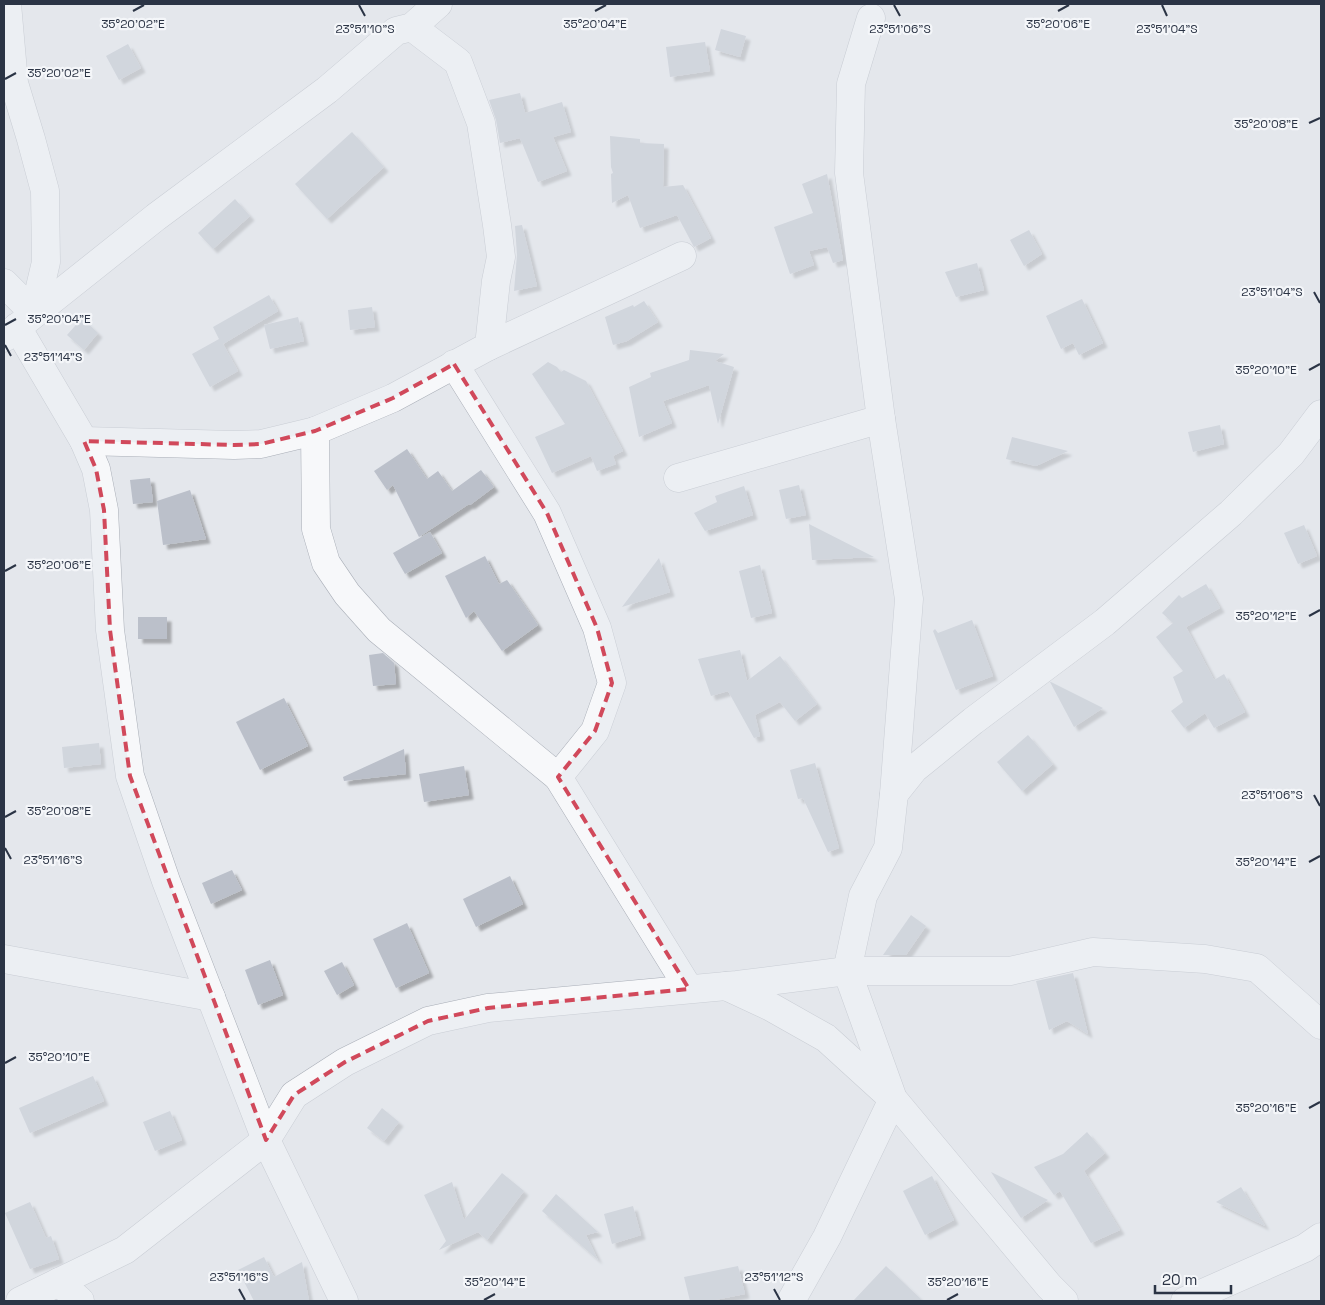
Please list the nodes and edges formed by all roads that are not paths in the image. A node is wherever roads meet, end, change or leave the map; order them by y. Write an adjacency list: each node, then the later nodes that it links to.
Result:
1 (7, 4): 7 (street)
2 (438, 4): 4 (street)
3 (871, 18): 11 (street)
4 (412, 27): 7 (street); 8 (street)
5 (682, 256): 8 (street)
6 (4, 283): 7 (street)
7 (18, 326): 13 (street)
8 (490, 346): 9 (street)
9 (454, 364): 12 (street); 15 (street)
10 (1321, 414): 16 (street)
11 (881, 419): 14 (street); 16 (street)
12 (315, 431): 13 (street); 15 (street)
13 (84, 441): 21 (street)
14 (678, 478)
15 (558, 777): 20 (street)
16 (894, 794): 18 (street)
17 (4, 959): 21 (street)
18 (847, 970): 19 (street); 22 (street); 23 (street)
19 (726, 986): 20 (street); 23 (street)
20 (689, 989): 24 (street)
21 (210, 997): 24 (street)
22 (1321, 1025)
23 (893, 1099): 30 (street); 31 (street)
24 (266, 1140): 26 (street); 29 (street)
25 (1321, 1237): 32 (street)
26 (60, 1282): 27 (street); 28 (street)
27 (20, 1301)
28 (80, 1301)
29 (344, 1301)
30 (791, 1301)
31 (1064, 1301)
32 (1185, 1301)

